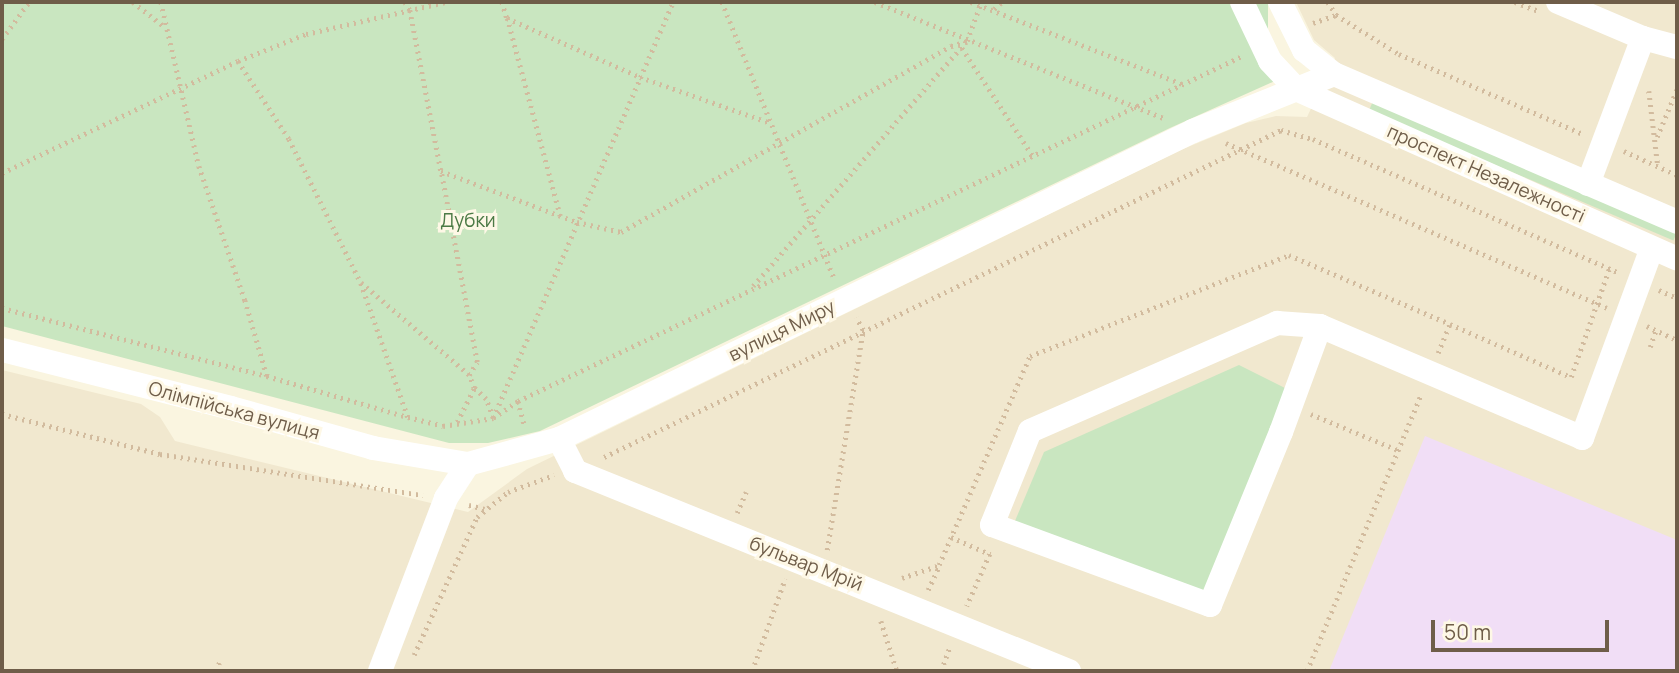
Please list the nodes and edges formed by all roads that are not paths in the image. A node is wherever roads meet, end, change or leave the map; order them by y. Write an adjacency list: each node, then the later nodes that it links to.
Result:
1 (1242, 2): 7 (street)
2 (1280, 2): 6 (street)
3 (1554, 9): 4 (street)
4 (1643, 38): 5 (street); 8 (street)
5 (1677, 47)
6 (1334, 74): 7 (street, вулиця Миру); 8 (street, проспект Незалежності)
7 (1296, 89): 10 (street, проспект Незалежності); 14 (street, вулиця Миру)
8 (1588, 184): 9 (street, проспект Незалежності)
9 (1677, 222)
10 (1652, 248): 11 (street, проспект Незалежності); 12 (street)
11 (1677, 259)
12 (1320, 326): 12 (street)
13 (2, 350): 15 (street, Олімпійська вулиця)
14 (559, 439): 15 (street, вулиця Миру); 17 (street, бульвар Мрій)
15 (468, 464): 16 (street)
16 (380, 671)
17 (1069, 671)

